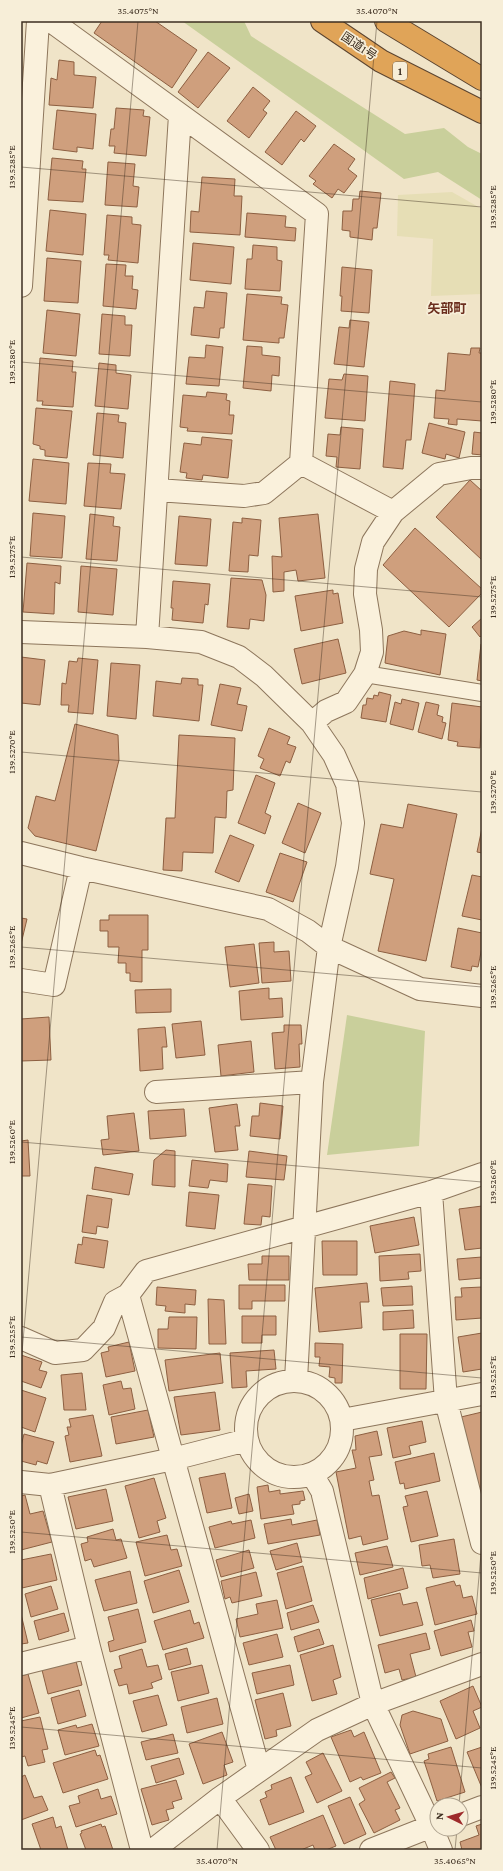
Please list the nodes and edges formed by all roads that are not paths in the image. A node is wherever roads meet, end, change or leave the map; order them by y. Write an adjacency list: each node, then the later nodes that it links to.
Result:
1 (38, 21): 8 (street)
2 (51, 21): 7 (street)
3 (322, 21): 6 (highway, 国道1号 / 1)
4 (386, 21): 5 (highway)
5 (482, 79)
6 (482, 112)
7 (180, 114): 9 (street); 11 (street)
8 (21, 286)
9 (301, 463): 11 (street); 12 (street)
10 (482, 468): 12 (street)
11 (156, 490): 14 (street)
12 (393, 512): 15 (street)
13 (21, 632): 14 (street)
14 (148, 637): 17 (street)
15 (365, 674): 16 (lane); 17 (street)
16 (482, 693)
17 (312, 723): 20 (street)
18 (21, 853): 19 (street)
19 (82, 868): 20 (street); 21 (street)
20 (329, 947): 22 (street); 23 (street)
21 (21, 980)
22 (482, 996)
23 (312, 1082): 24 (street); 27 (street)
24 (156, 1092)
25 (482, 1174): 26 (street)
26 (431, 1192): 27 (street); 32 (street)
27 (304, 1227): 28 (street); 30 (street)
28 (128, 1295): 29 (street); 35 (street)
29 (21, 1338)
30 (296, 1380): 33 (street); 34 (street)
31 (482, 1394): 32 (street)
32 (446, 1401): 33 (street); 39 (street)
33 (342, 1420): 36 (street)
34 (247, 1440): 35 (street); 36 (street)
35 (173, 1459): 38 (street); 44 (street)
36 (312, 1474): 43 (street)
37 (21, 1482): 38 (street)
38 (50, 1485): 40 (street)
39 (482, 1543)
40 (89, 1647): 41 (street); 51 (street)
41 (21, 1664)
42 (482, 1664): 43 (street)
43 (373, 1704): 44 (street); 48 (street)
44 (258, 1770): 45 (street)
45 (220, 1798): 52 (street); 53 (street)
46 (482, 1807): 47 (street)
47 (469, 1812)
48 (429, 1815)
49 (429, 1827): 54 (street)
50 (437, 1837): 55 (street)
51 (142, 1850)
52 (153, 1850)
53 (258, 1850)
54 (371, 1850)
55 (441, 1850)

